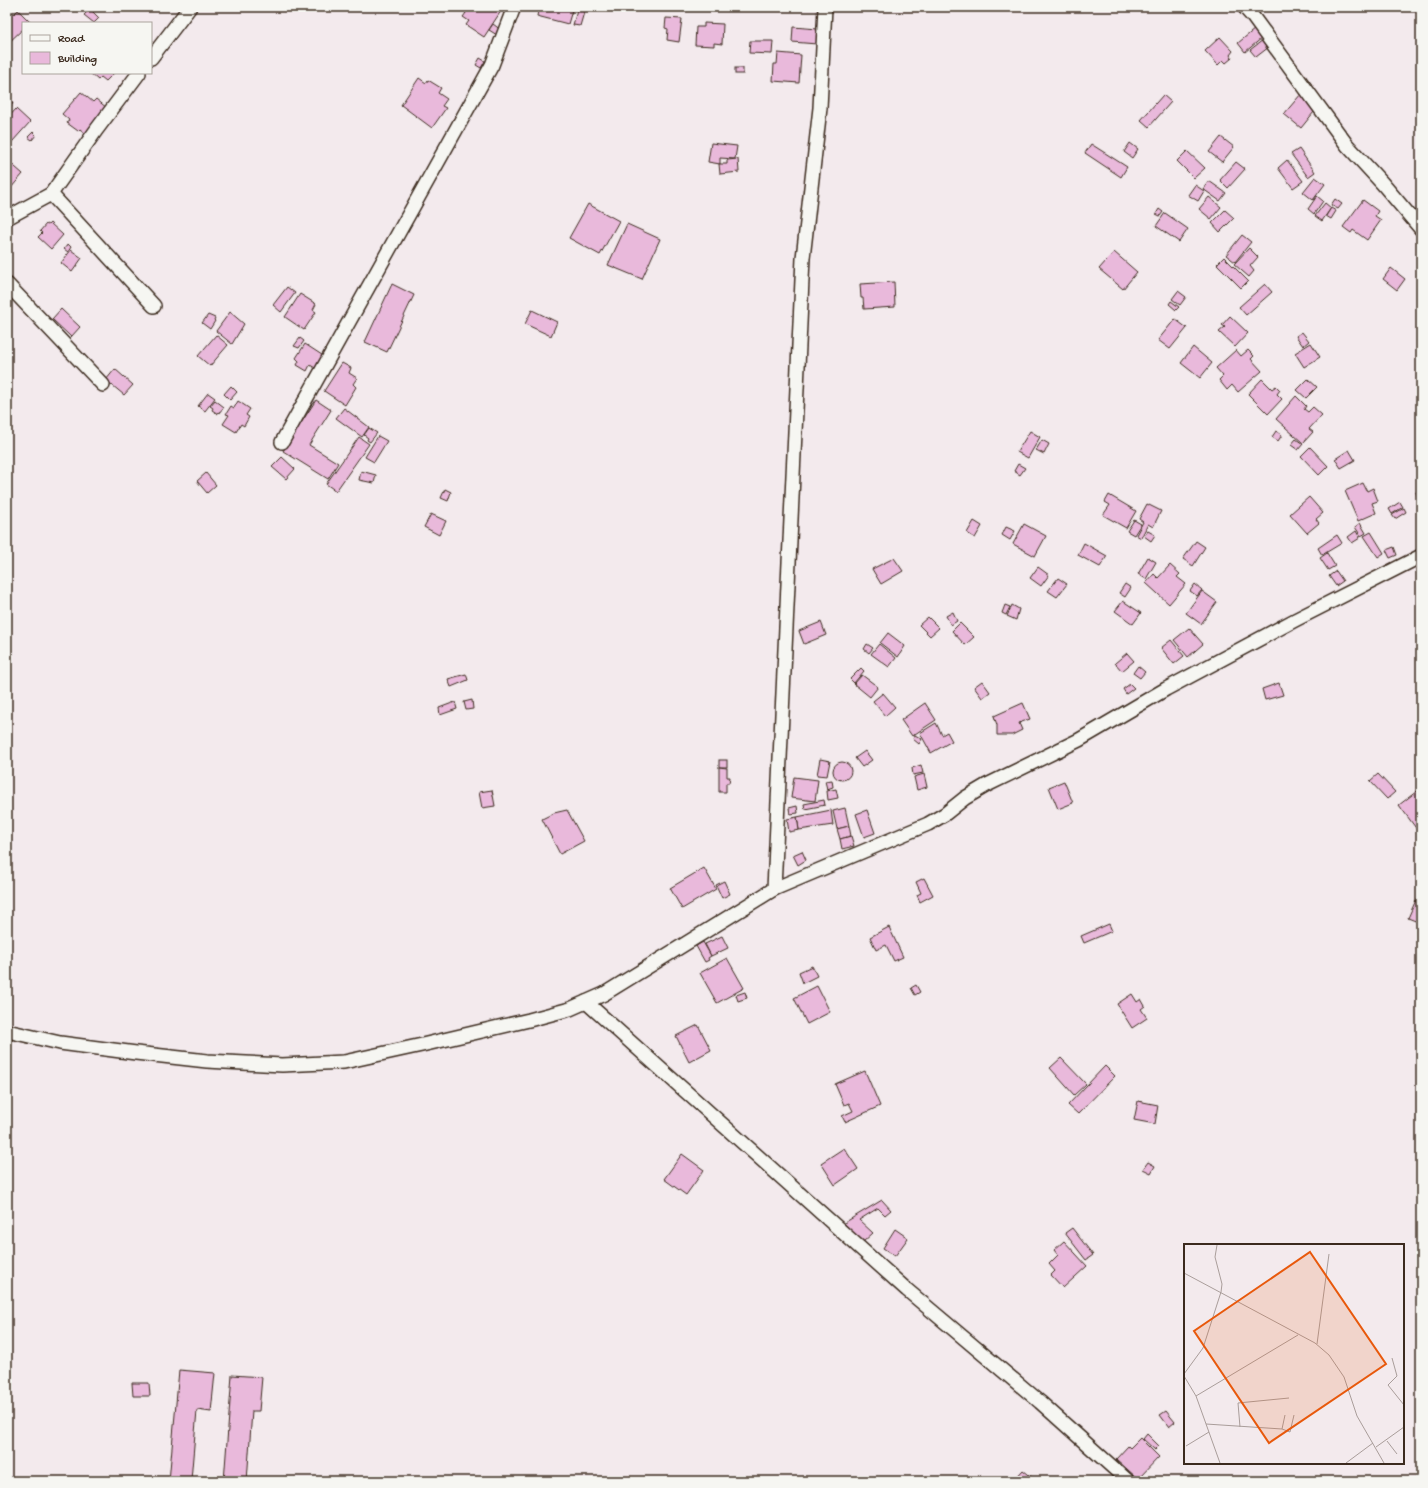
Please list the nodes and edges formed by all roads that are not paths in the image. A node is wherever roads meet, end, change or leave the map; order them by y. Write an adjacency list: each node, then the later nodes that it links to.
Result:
1 (190, 7): 5 (street)
2 (514, 7): 13 (street)
3 (825, 7): 15 (street)
4 (1244, 7): 9 (street)
5 (152, 57)
6 (138, 74): 7 (street)
7 (51, 194): 8 (street); 11 (street)
8 (7, 218)
9 (1421, 229)
10 (7, 284): 12 (street)
11 (154, 306)
12 (102, 385)
13 (282, 442)
14 (1421, 556): 15 (street)
15 (774, 889): 16 (street)
16 (586, 1002): 17 (street); 18 (street)
17 (7, 1031)
18 (1128, 1481)

